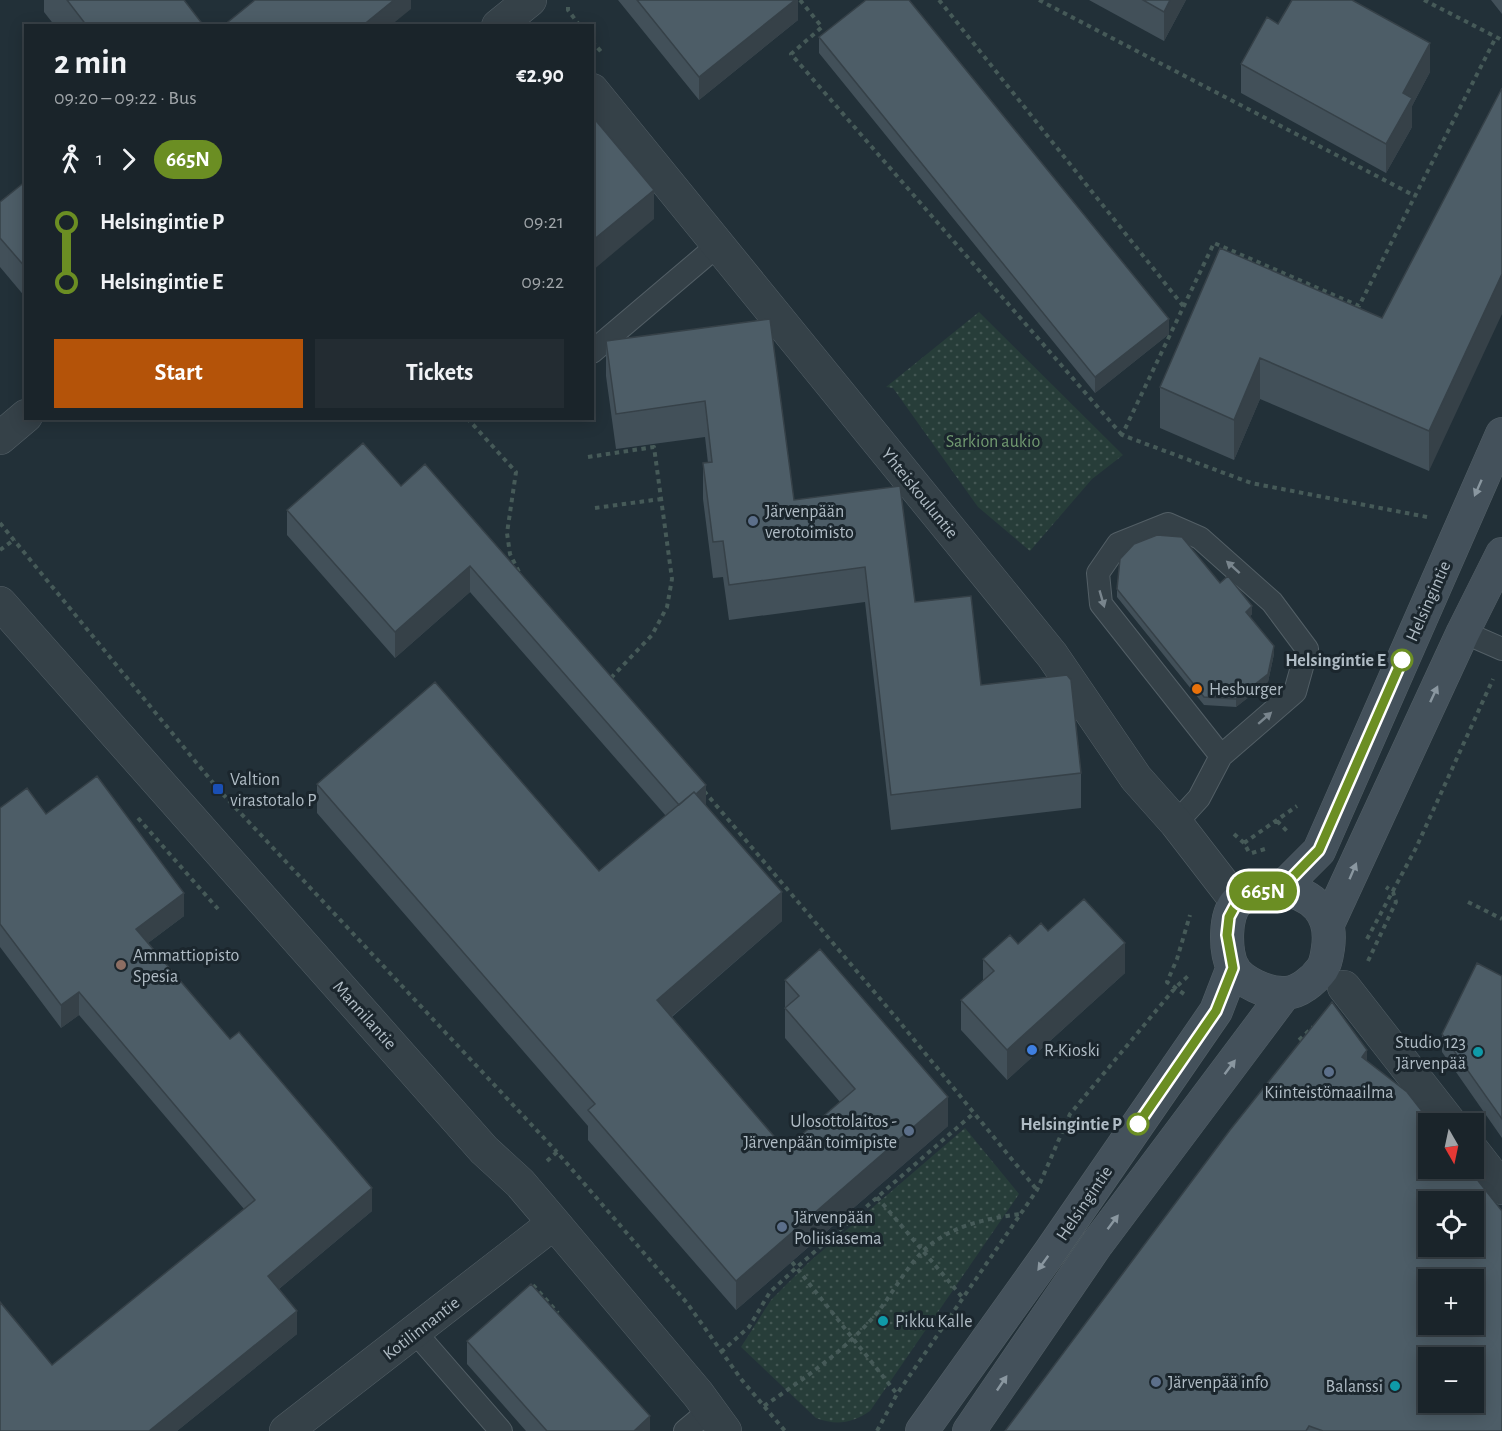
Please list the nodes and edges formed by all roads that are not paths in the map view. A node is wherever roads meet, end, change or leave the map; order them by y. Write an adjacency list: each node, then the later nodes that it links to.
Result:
1 (594, 92): 2 (street, Yhteiskouluntie)
2 (718, 245): 3 (lane); 12 (street, Yhteiskouluntie)
3 (594, 350)
4 (24, 418): 6 (street)
5 (1502, 434): 13 (main road, Helsingintie, one-way to 13)
6 (0, 438)
7 (1502, 554): 9 (main road)
8 (0, 603): 22 (street, Mannilantie)
9 (1463, 632): 10 (lane); 15 (main road, one-way to 9)
10 (1502, 649)
11 (1221, 756): 11 (lane, one-way to 11); 12 (lane)
12 (1176, 824): 14 (street, Yhteiskouluntie)
13 (1281, 889): 14 (main road); 15 (main road)
14 (1237, 902): 16 (main road)
15 (1328, 924): 18 (main road)
16 (1233, 968): 18 (main road); 28 (main road, Helsingintie, one-way to 28)
17 (1344, 987): 19 (street)
18 (1286, 993): 29 (main road, Helsingintie, one-way to 18)
19 (1442, 1113)
20 (1484, 1165): 21 (street)
21 (1502, 1188)
22 (554, 1223): 23 (street, Kotilinnantie); 24 (street, Mannilantie)
23 (415, 1332): 25 (street, Kotilinnantie); 26 (lane)
24 (718, 1420): 27 (lane)
25 (286, 1431)
26 (501, 1431)
27 (685, 1431)
28 (922, 1431)
29 (969, 1431)

